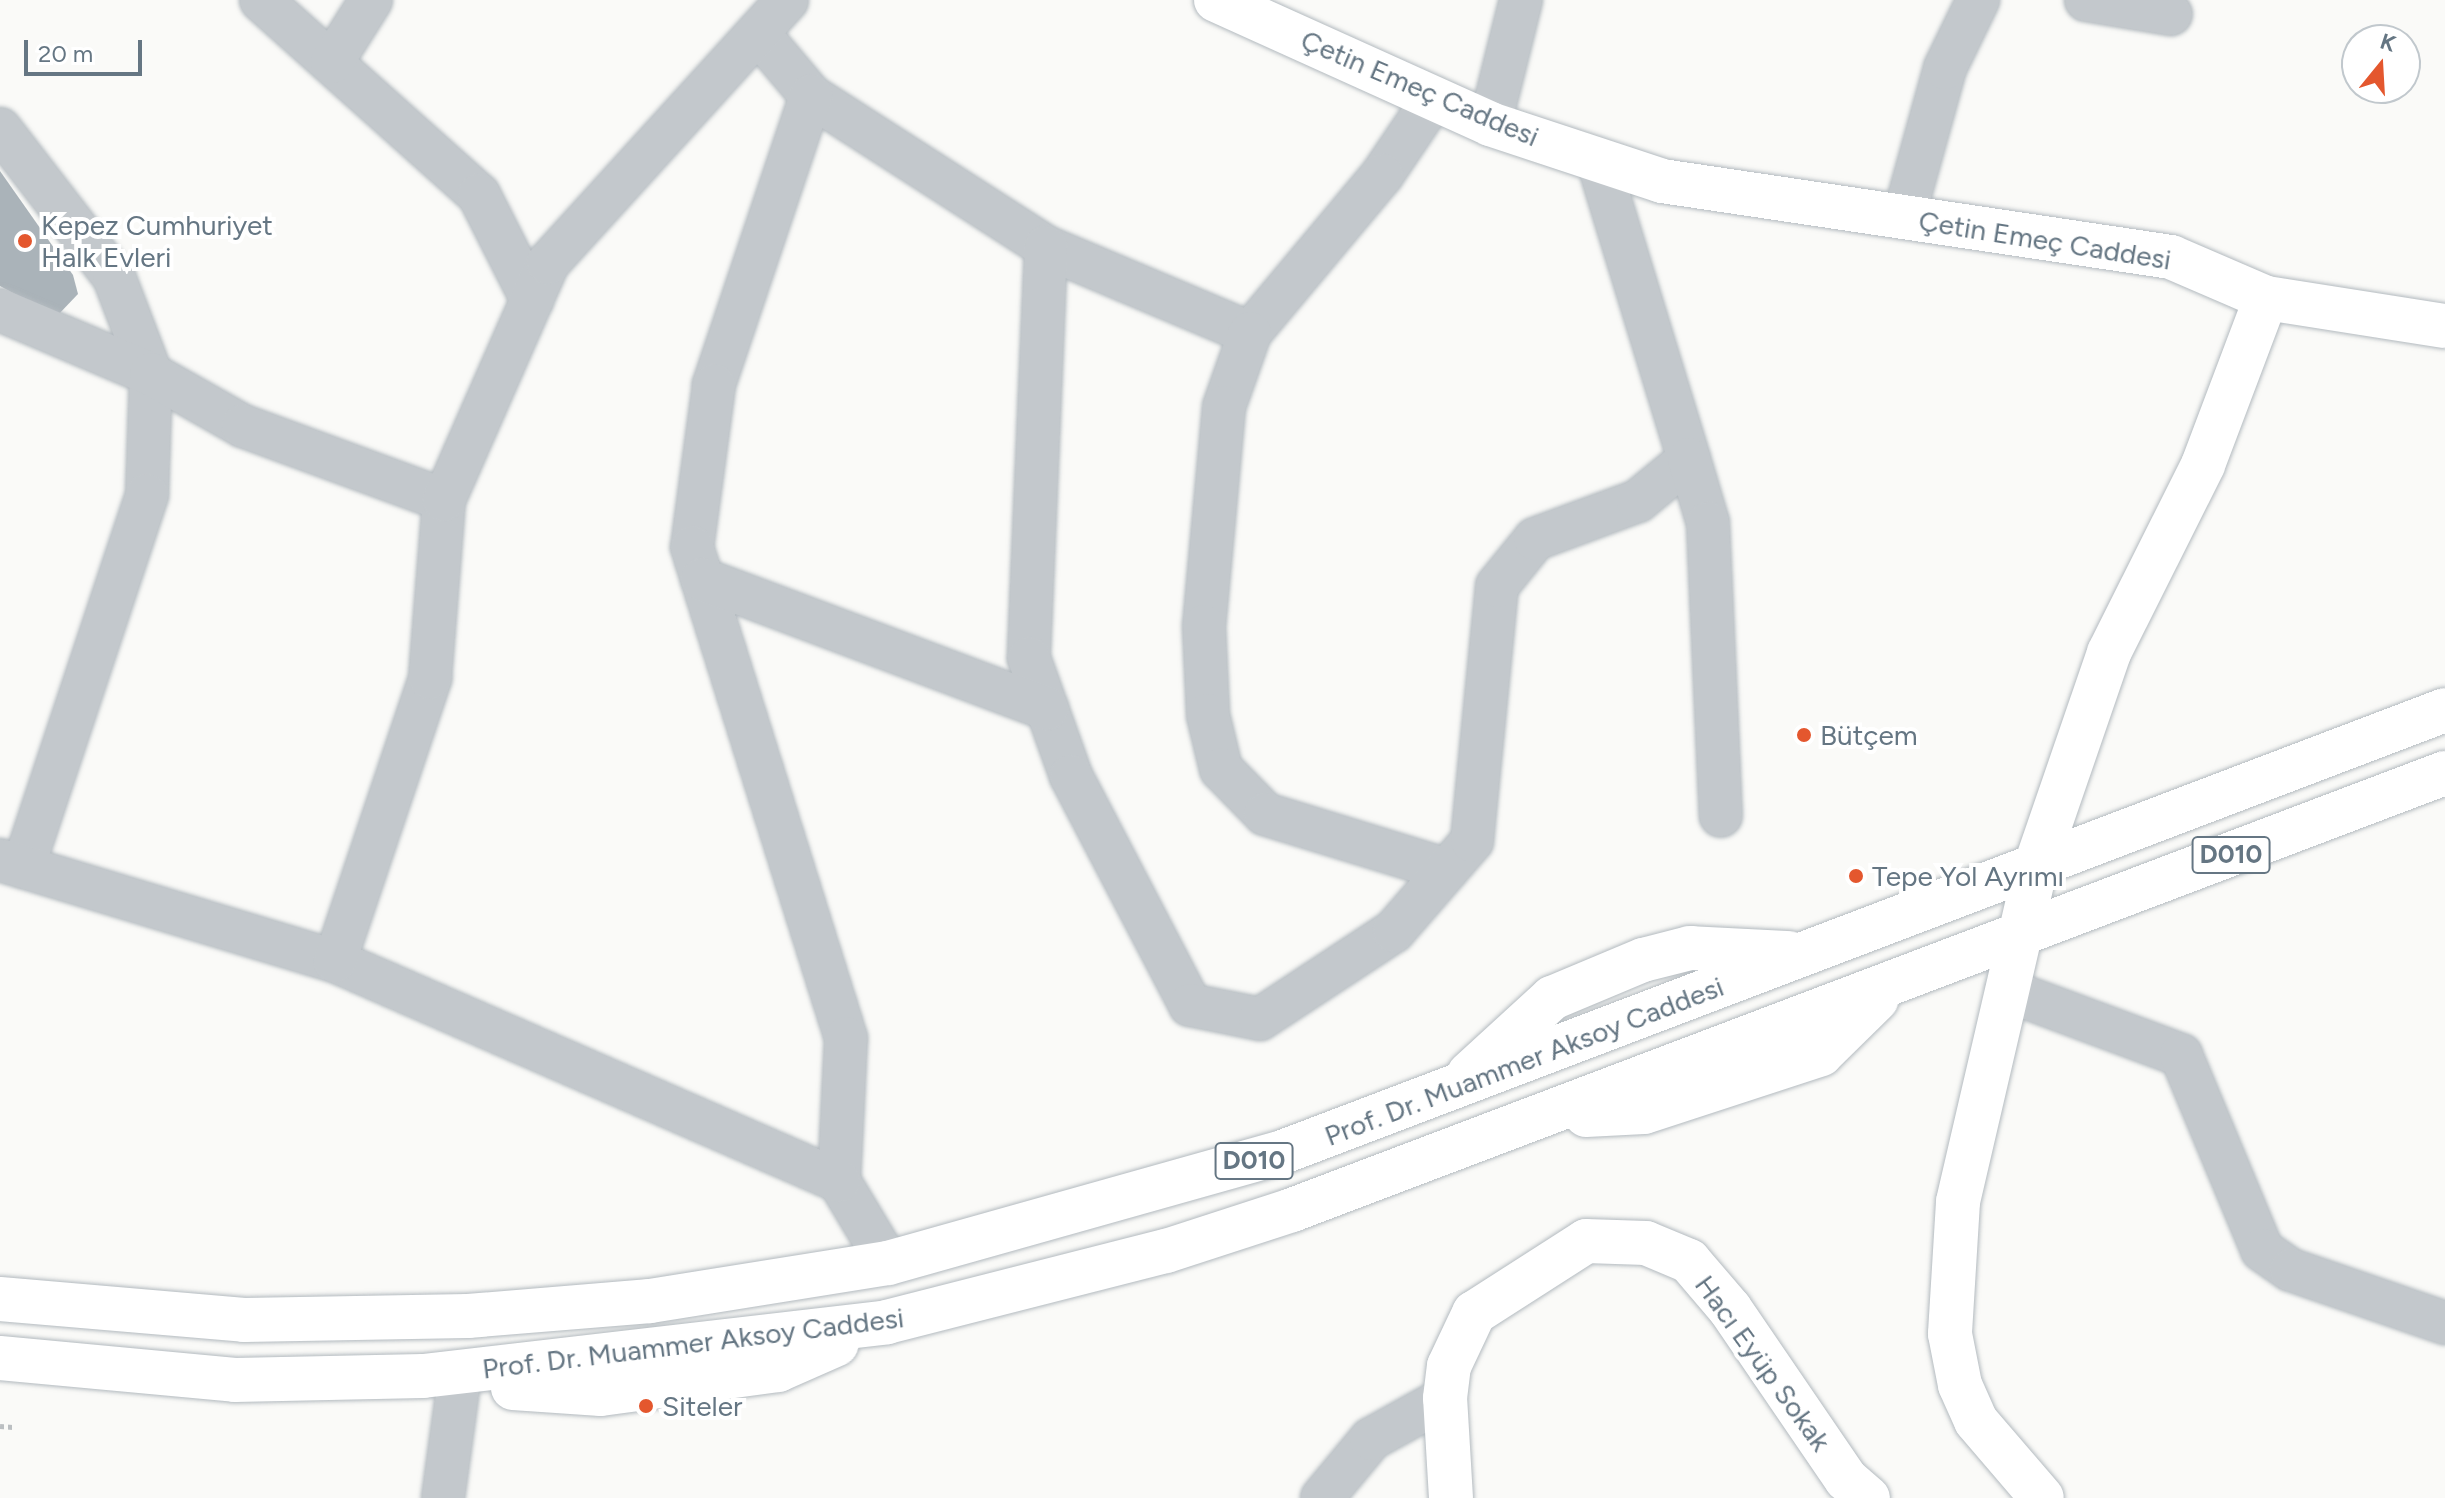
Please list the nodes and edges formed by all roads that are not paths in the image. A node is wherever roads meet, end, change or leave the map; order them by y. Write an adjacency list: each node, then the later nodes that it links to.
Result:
1 (261, 0): 10 (street)
2 (371, 0): 10 (street)
3 (787, 0): 9 (street)
4 (1216, 0): 12 (main road, Çetin Emeç Caddesi)
5 (1521, 0): 13 (street)
6 (1978, 0): 16 (street)
7 (2086, 0): 8 (street)
8 (2171, 14)
9 (758, 33): 11 (street); 19 (street)
10 (332, 62): 19 (street)
11 (811, 96): 17 (street); 26 (street)
12 (1434, 98): 13 (main road, Çetin Emeç Caddesi); 22 (street)
13 (1490, 124): 15 (main road, Çetin Emeç Caddesi)
14 (0, 129): 23 (street)
15 (1597, 159): 16 (main road, Çetin Emeç Caddesi); 24 (street)
16 (1904, 216): 18 (main road, Çetin Emeç Caddesi)
17 (1046, 247): 22 (street); 27 (street)
18 (2266, 298): 21 (main road, Çetin Emeç Caddesi); 31 (main road)
19 (532, 300): 25 (street)
20 (0, 310): 23 (street)
21 (2445, 326)
22 (1250, 333): 33 (street)
23 (151, 374): 25 (street); 32 (street)
24 (1689, 459): 30 (street); 33 (street)
25 (444, 500): 35 (street)
26 (702, 579): 27 (street); 37 (street)
27 (1047, 709): 33 (street)
28 (2445, 710): 31 (main road, Prof. Dr. Muammer Aksoy Caddesi / D010)
29 (2445, 773): 34 (main road, Prof. Dr. Muammer Aksoy Caddesi / D010)
30 (1721, 816)
31 (2037, 862): 34 (main road); 38 (main road, Prof. Dr. Muammer Aksoy Caddesi / D010)
32 (11, 864): 35 (street)
33 (1447, 870)
34 (2018, 937): 36 (main road); 42 (main road, Prof. Dr. Muammer Aksoy Caddesi / D010)
35 (335, 961): 37 (street)
36 (2006, 990): 40 (street); 48 (main road)
37 (839, 1181): 38 (street)
38 (888, 1263): 39 (main road, Prof. Dr. Muammer Aksoy Caddesi / D010)
39 (0, 1299)
40 (2445, 1323)
41 (0, 1358): 42 (main road, Prof. Dr. Muammer Aksoy Caddesi / D010)
42 (441, 1378): 44 (street)
43 (1445, 1398): 45 (street); 46 (main road, Hacı Eyüp Sokak); 47 (main road, Hacı Eyüp Sokak)
44 (443, 1498)
45 (1322, 1498)
46 (1451, 1498)
47 (1868, 1498)
48 (2042, 1498)

